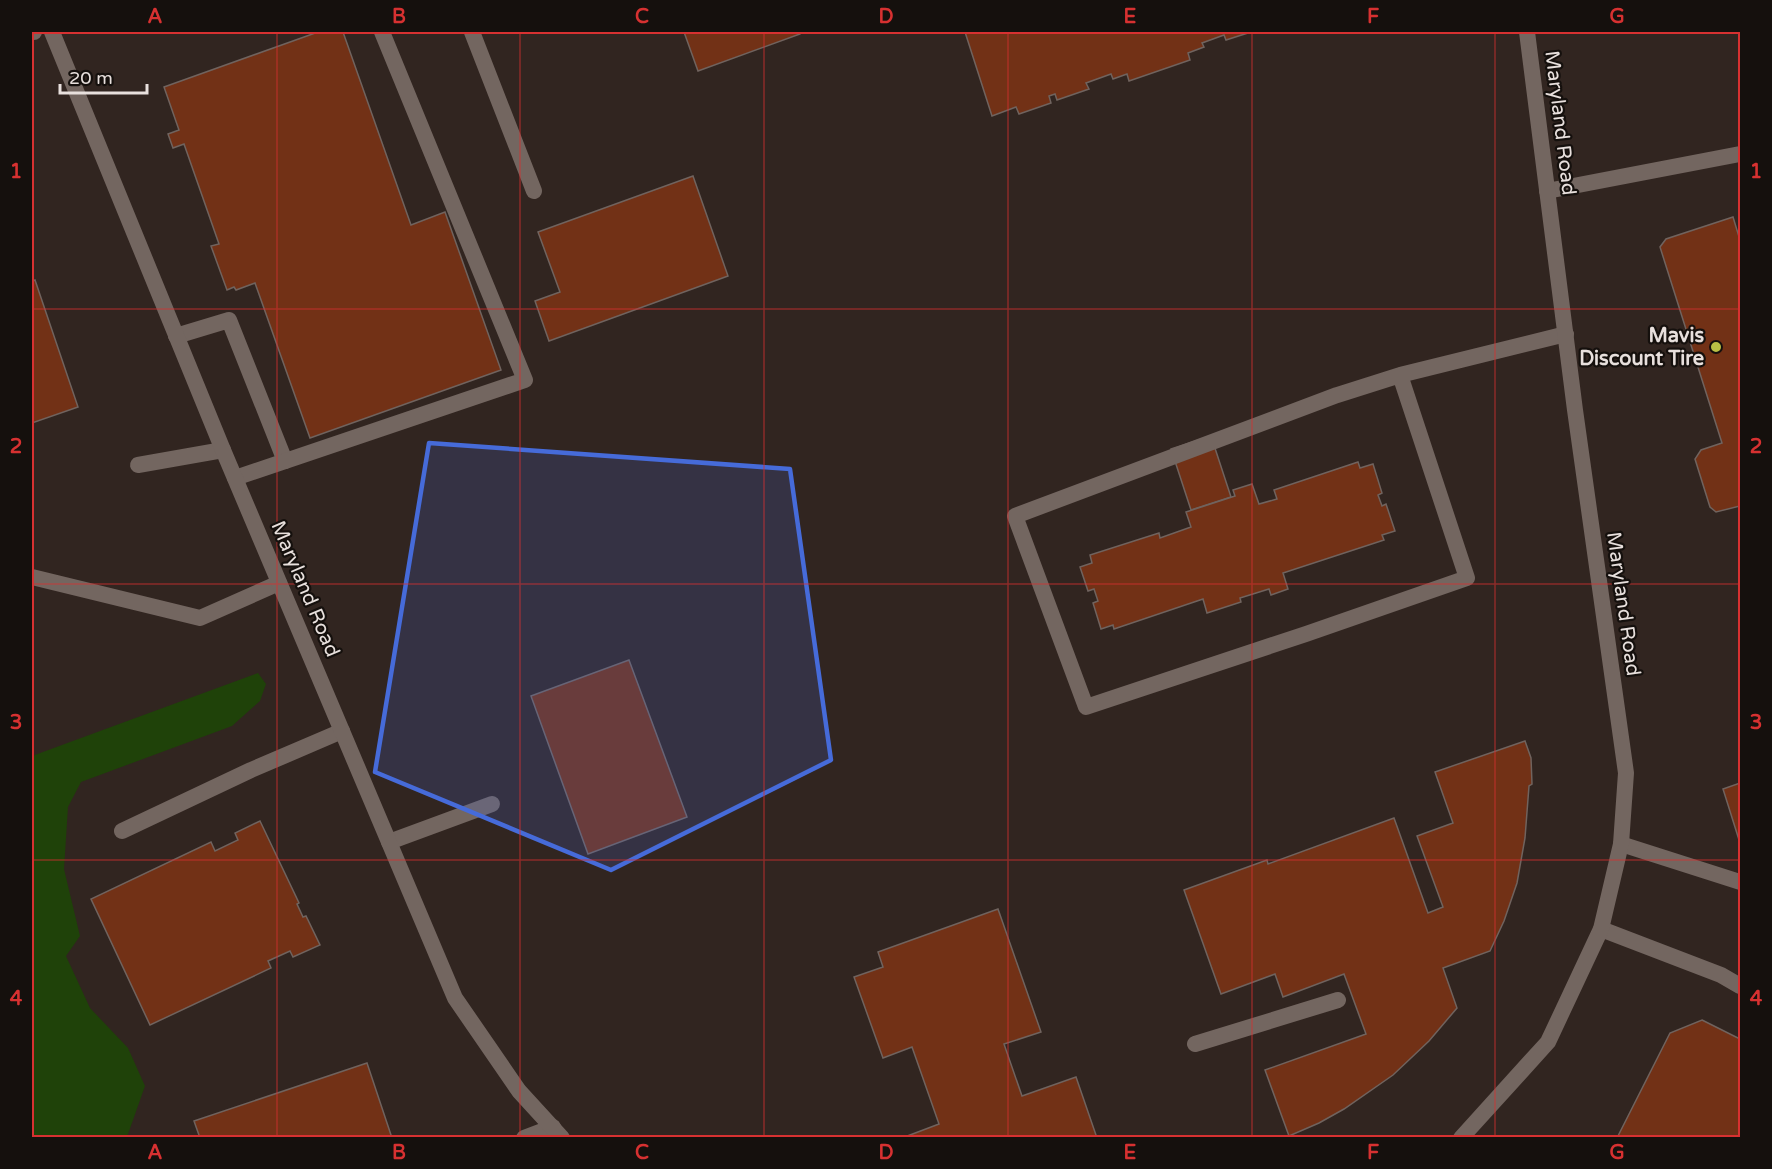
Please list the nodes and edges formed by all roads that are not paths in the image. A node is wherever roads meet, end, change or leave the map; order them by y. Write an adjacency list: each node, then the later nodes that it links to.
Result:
1 (52, 32): 9 (street, Maryland Road)
2 (382, 32): 12 (street)
3 (472, 32): 6 (street)
4 (1527, 32): 7 (street, Maryland Road)
5 (1740, 154): 7 (street)
6 (534, 190)
7 (1547, 191): 8 (street, Maryland Road)
8 (1566, 333): 10 (street); 21 (street, Maryland Road)
9 (176, 336): 11 (street, Maryland Road); 12 (street)
10 (1400, 375): 10 (street)
11 (223, 450): 13 (street); 14 (street, Maryland Road)
12 (285, 461): 14 (street)
13 (138, 465)
14 (235, 478): 16 (street, Maryland Road)
15 (32, 577): 16 (street)
16 (279, 583): 17 (street, Maryland Road)
17 (342, 731): 19 (street); 20 (street, Maryland Road)
18 (492, 804): 20 (street)
19 (122, 831)
20 (389, 842): 27 (street, Maryland Road)
21 (1621, 844): 22 (street); 23 (street, Maryland Road)
22 (1740, 882)
23 (1601, 929): 24 (street); 29 (street, Maryland Road)
24 (1740, 986)
25 (1338, 1000): 26 (street)
26 (1195, 1044)
27 (558, 1132): 28 (street)
28 (524, 1137)
29 (1461, 1137)

